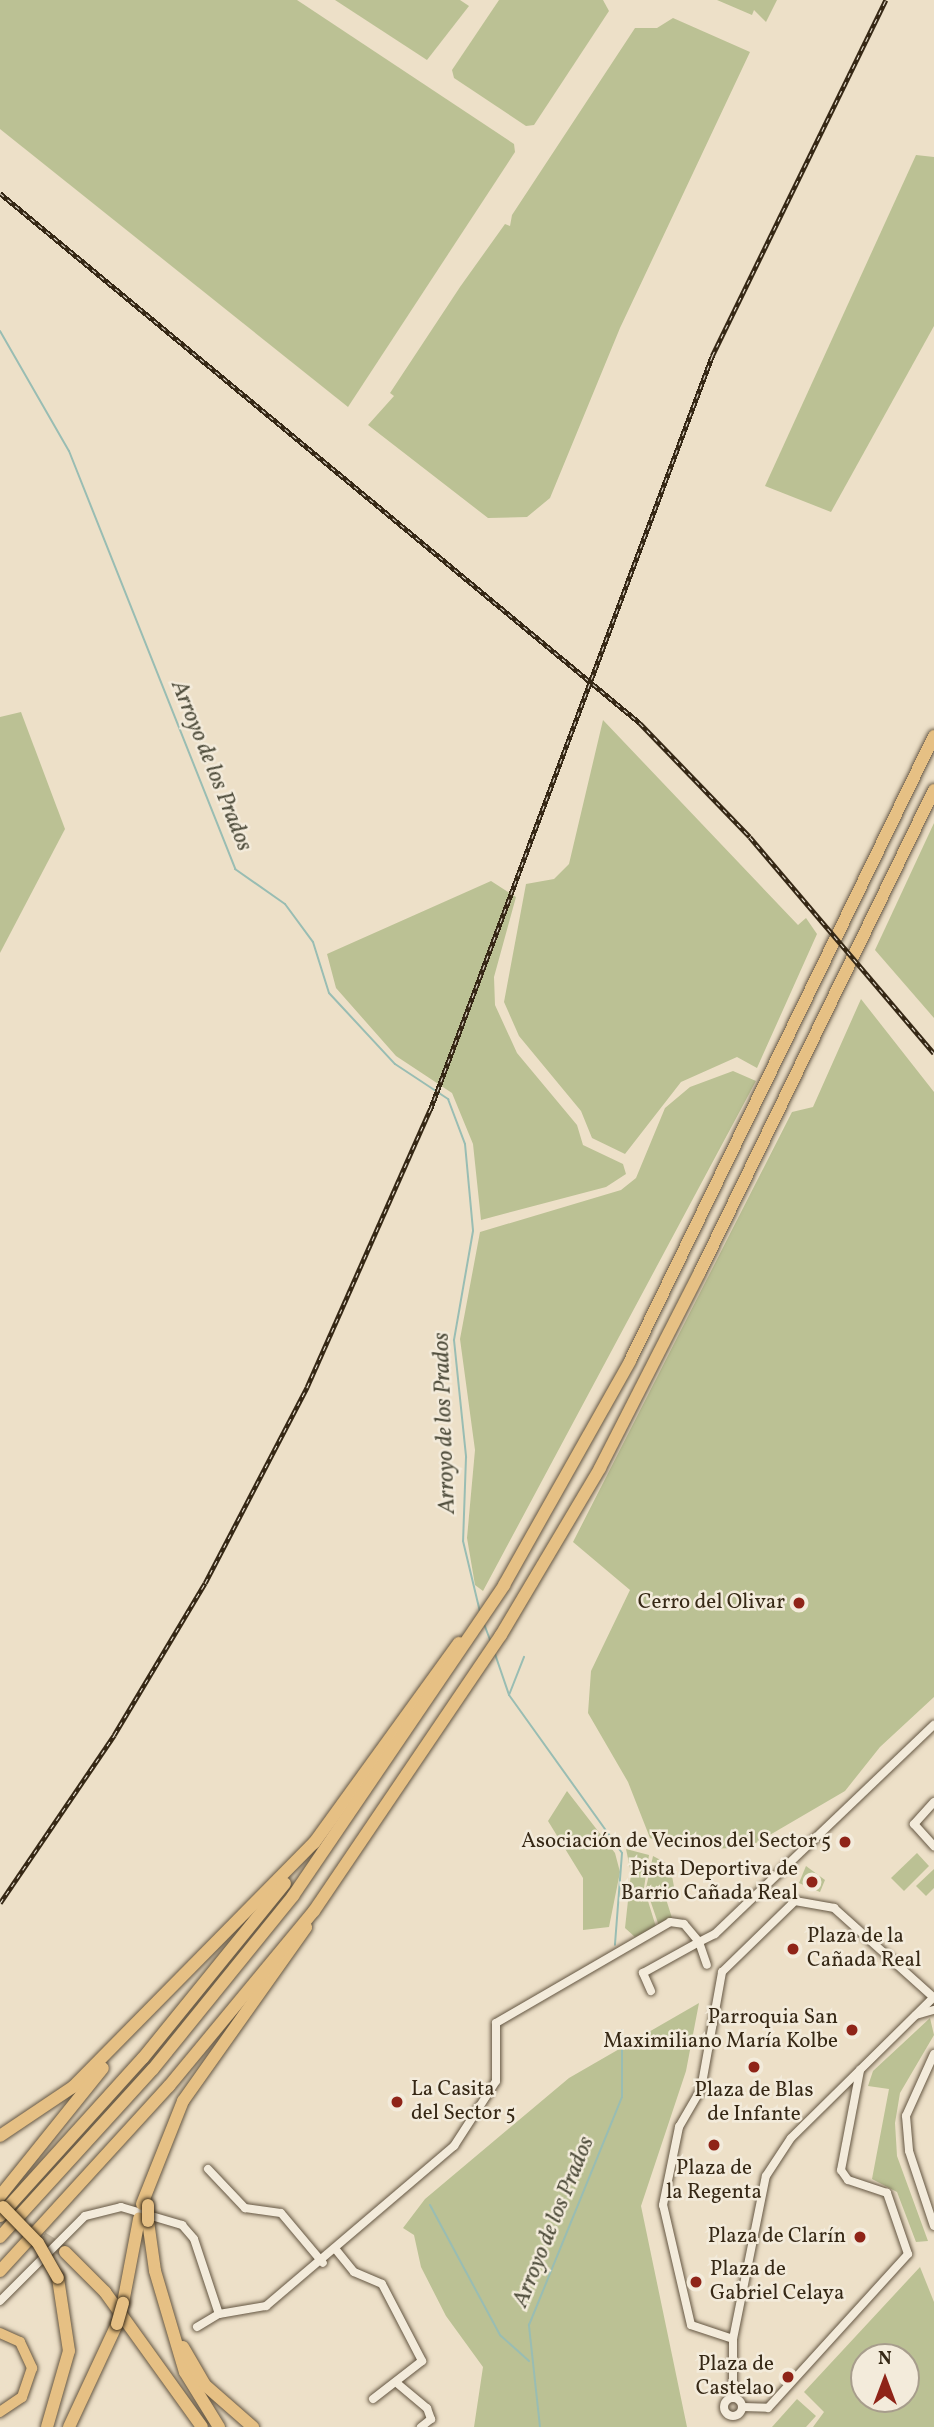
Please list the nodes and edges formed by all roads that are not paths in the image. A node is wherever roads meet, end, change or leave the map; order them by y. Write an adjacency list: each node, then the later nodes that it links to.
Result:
1 (934, 736): 3 (highway)
2 (934, 790): 8 (highway)
3 (504, 1585): 6 (highway); 23 (highway)
4 (934, 1725): 9 (street)
5 (934, 1802): 7 (street)
6 (314, 1843): 13 (highway); 20 (highway)
7 (934, 1846)
8 (314, 1911): 21 (highway, bridge); 27 (highway)
9 (699, 1942): 10 (street); 11 (street); 24 (street)
10 (707, 1965)
11 (651, 1991)
12 (933, 2002): 15 (street); 33 (street)
13 (146, 2016): 16 (highway); 18 (highway)
14 (934, 2054): 22 (street)
15 (860, 2070): 33 (street); 37 (street)
16 (0, 2136)
17 (208, 2169): 26 (street)
18 (0, 2196)
19 (0, 2205): 39 (highway, bridge)
20 (0, 2216)
21 (143, 2220): 30 (highway); 40 (highway, bridge)
22 (934, 2226)
23 (0, 2237)
24 (337, 2251): 26 (street); 34 (street)
25 (65, 2252): 41 (highway)
26 (323, 2263): 29 (street)
27 (0, 2271)
28 (0, 2301): 29 (street)
29 (219, 2314): 31 (street)
30 (171, 2322): 42 (highway); 43 (highway)
31 (197, 2327)
32 (0, 2333): 38 (main road)
33 (733, 2339): 35 (street)
34 (398, 2384): 36 (street); 44 (street)
35 (733, 2398): 37 (street); 37 (street)
36 (373, 2399)
37 (743, 2407)
38 (0, 2412)
39 (48, 2427)
40 (69, 2427)
41 (202, 2427)
42 (219, 2427)
43 (253, 2427)
44 (422, 2427)

